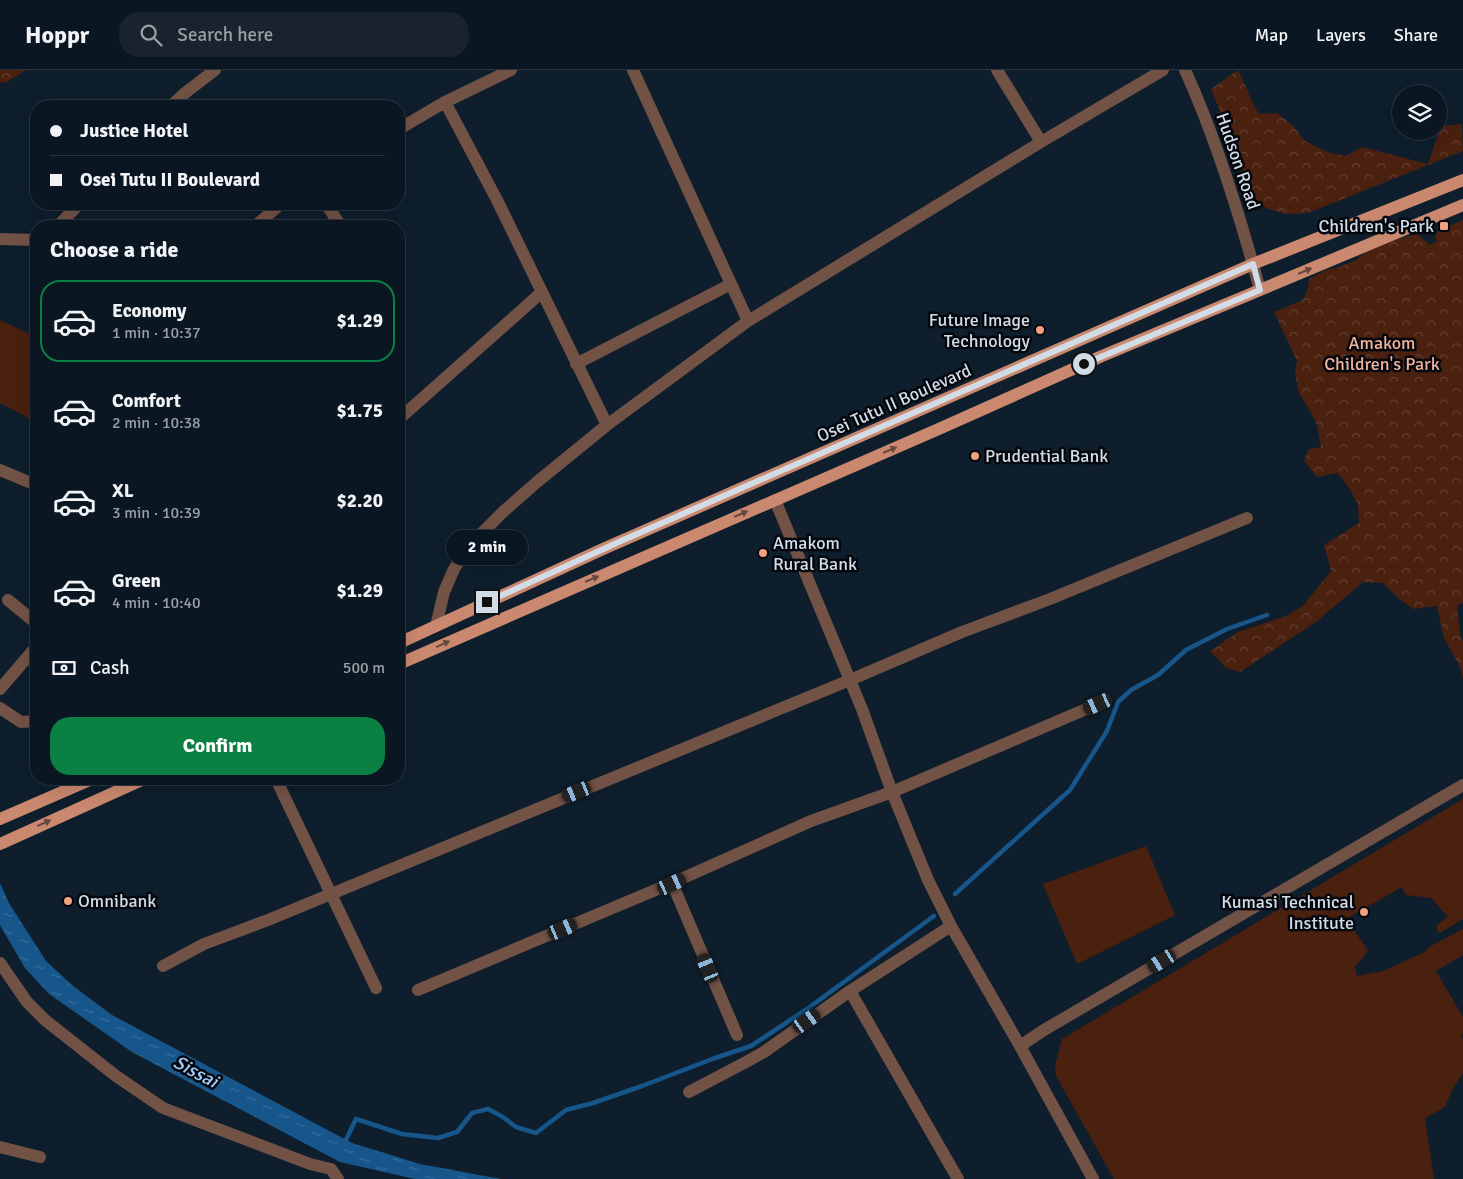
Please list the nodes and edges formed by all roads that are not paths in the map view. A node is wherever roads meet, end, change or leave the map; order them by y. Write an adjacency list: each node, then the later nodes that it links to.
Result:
1 (215, 70): 7 (street)
2 (511, 70): 8 (street)
3 (633, 70): 20 (street)
4 (997, 70): 10 (street)
5 (1163, 70): 10 (street)
6 (1184, 70): 19 (street, Hudson Road)
7 (177, 100)
8 (445, 102): 9 (street); 22 (street)
9 (405, 125)
10 (1041, 142): 23 (street)
11 (1463, 180): 19 (main road, Osei Tutu II Boulevard)
12 (1463, 205): 21 (main road, one-way to 12)
13 (73, 210): 15 (street)
14 (274, 210): 16 (street)
15 (64, 220)
16 (262, 220)
17 (0, 239): 18 (street)
18 (30, 240)
19 (1253, 264): 21 (street, Hudson Road); 33 (main road, Osei Tutu II Boulevard)
20 (731, 284): 23 (street); 24 (street)
21 (1260, 290): 29 (main road, one-way to 21)
22 (542, 292): 24 (street); 25 (street)
23 (748, 321): 26 (street)
24 (576, 364): 26 (street)
25 (405, 414)
26 (607, 425): 33 (street)
27 (0, 470): 28 (street)
28 (30, 482)
29 (775, 500): 36 (main road, one-way to 29); 37 (street)
30 (1246, 518): 37 (street)
31 (8, 600): 32 (street)
32 (30, 618)
33 (436, 626): 34 (main road, Osei Tutu II Boulevard)
34 (405, 640)
35 (30, 655): 38 (street)
36 (405, 661)
37 (850, 680): 46 (street); 50 (street)
38 (0, 688)
39 (1098, 704): 46 (street)
40 (0, 708): 41 (street)
41 (30, 721)
42 (78, 785): 47 (main road)
43 (131, 785): 48 (main road, one-way to 43)
44 (279, 785): 50 (street)
45 (1463, 785): 58 (street)
46 (892, 792): 49 (street); 51 (street)
47 (0, 819)
48 (0, 844)
49 (672, 884): 55 (street); 57 (street)
50 (331, 893): 53 (street); 54 (street)
51 (951, 926): 56 (street); 58 (street)
52 (0, 963): 62 (street)
53 (163, 966)
54 (376, 988)
55 (418, 990)
56 (850, 992): 59 (street); 63 (street)
57 (737, 1035)
58 (1020, 1046): 64 (street)
59 (689, 1092)
60 (0, 1148): 61 (street)
61 (40, 1157)
62 (338, 1179)
63 (958, 1179)
64 (1093, 1179)

